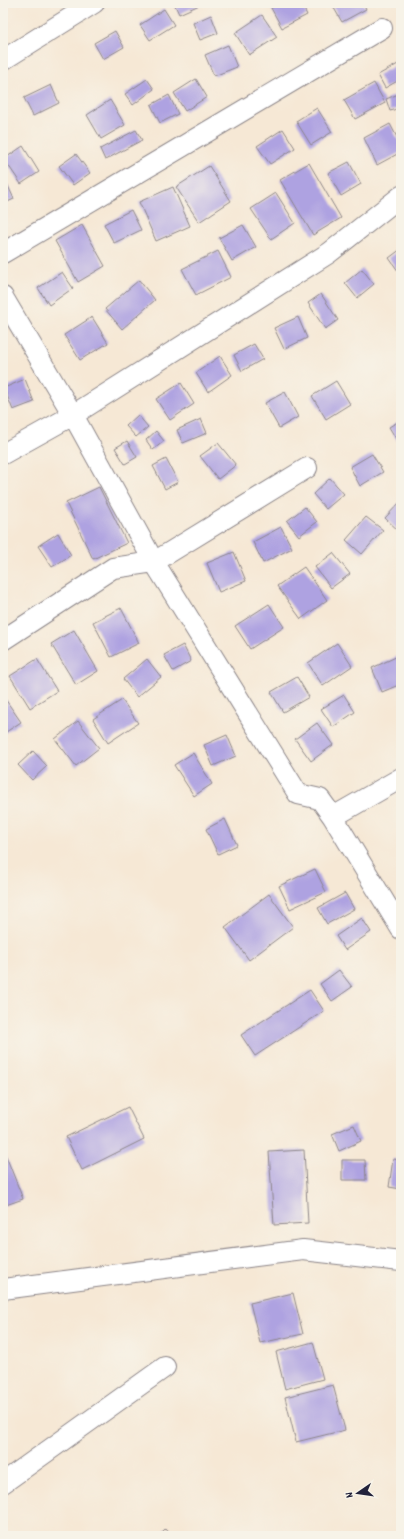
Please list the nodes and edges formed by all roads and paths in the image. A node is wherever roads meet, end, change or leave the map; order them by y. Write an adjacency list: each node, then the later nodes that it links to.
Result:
1 (94, 3): 3 (street)
2 (382, 28): 5 (street)
3 (3, 60)
4 (401, 196): 7 (street)
5 (3, 252)
6 (3, 297): 7 (street)
7 (73, 415): 8 (street); 10 (street)
8 (3, 454)
9 (307, 468): 10 (street)
10 (154, 562): 11 (street); 13 (street)
11 (3, 640)
12 (401, 778): 13 (street)
13 (333, 817): 14 (street)
14 (401, 929)
15 (401, 1261): 16 (street)
16 (3, 1289)
17 (165, 1367): 18 (street)
18 (3, 1483)

